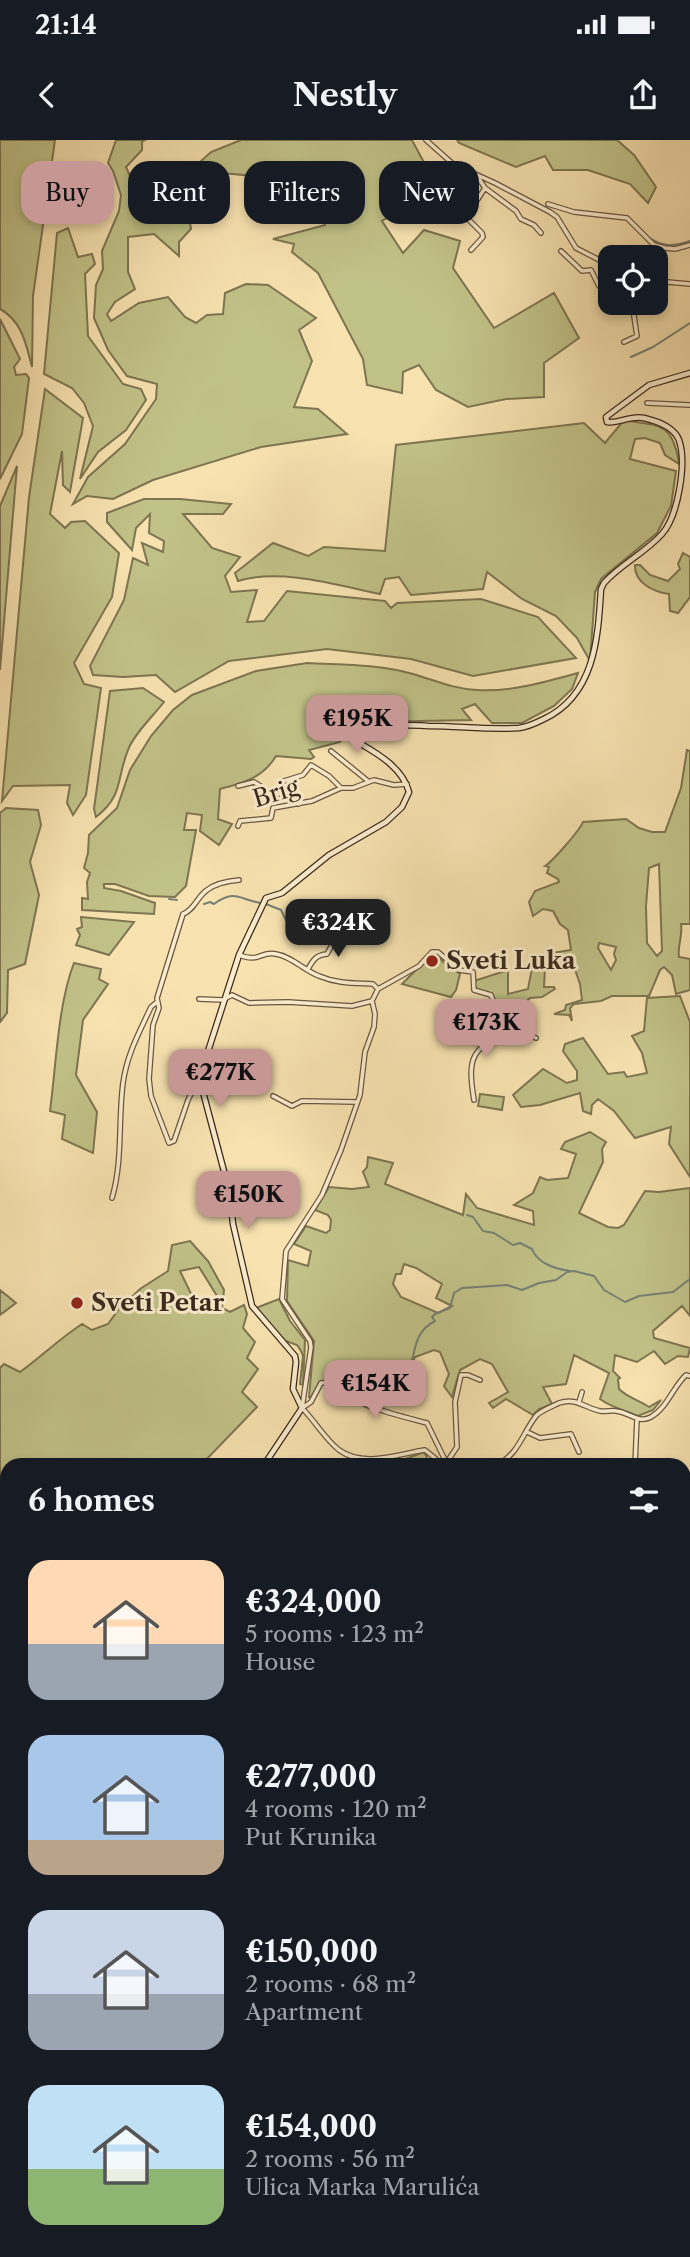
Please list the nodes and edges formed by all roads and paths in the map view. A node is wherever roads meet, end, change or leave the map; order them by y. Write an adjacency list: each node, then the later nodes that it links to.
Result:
1 (426, 140): 2 (street)
2 (450, 161)
3 (479, 177): 11 (street)
4 (479, 179): 5 (street)
5 (485, 188): 7 (street); 9 (street)
6 (548, 204): 8 (street)
7 (541, 233)
8 (690, 245)
9 (471, 250)
10 (561, 251): 13 (street)
11 (598, 259)
12 (668, 282): 14 (street)
13 (598, 284)
14 (690, 284)
15 (634, 315): 16 (street)
16 (624, 342)
17 (690, 373): 21 (main road)
18 (647, 403): 19 (street)
19 (690, 405)
20 (689, 453): 21 (street)
21 (681, 455): 24 (main road)
22 (331, 751): 23 (street)
23 (368, 781): 24 (street, Brig); 26 (street, Brig)
24 (407, 784): 32 (main road)
25 (238, 786): 27 (street)
26 (341, 788): 27 (street); 28 (street, Brig)
27 (289, 791): 28 (street)
28 (299, 804): 29 (street, Brig)
29 (238, 825)
30 (239, 880): 38 (street)
31 (359, 935): 33 (street)
32 (239, 955): 33 (street); 36 (main road)
33 (308, 970): 34 (street)
34 (378, 989): 37 (street); 39 (street)
35 (199, 999): 36 (street)
36 (223, 1000): 37 (street); 41 (main road)
37 (372, 1001): 44 (street)
38 (157, 1002): 41 (street); 45 (street)
39 (513, 1027): 40 (street); 43 (street)
40 (536, 1038)
41 (202, 1070): 50 (main road)
42 (273, 1096): 44 (street)
43 (474, 1100)
44 (356, 1102): 50 (street)
45 (112, 1198)
46 (690, 1376): 51 (street)
47 (480, 1380): 59 (street)
48 (582, 1392): 49 (street)
49 (579, 1402): 51 (street); 52 (street)
50 (302, 1408): 54 (main road); 55 (street); 58 (street)
51 (637, 1419): 61 (street)
52 (527, 1432): 53 (street); 60 (street)
53 (579, 1452)
54 (269, 1458)
55 (367, 1458)
56 (381, 1458): 57 (street)
57 (435, 1458)
58 (443, 1458)
59 (450, 1458)
60 (508, 1458)
61 (635, 1458)

